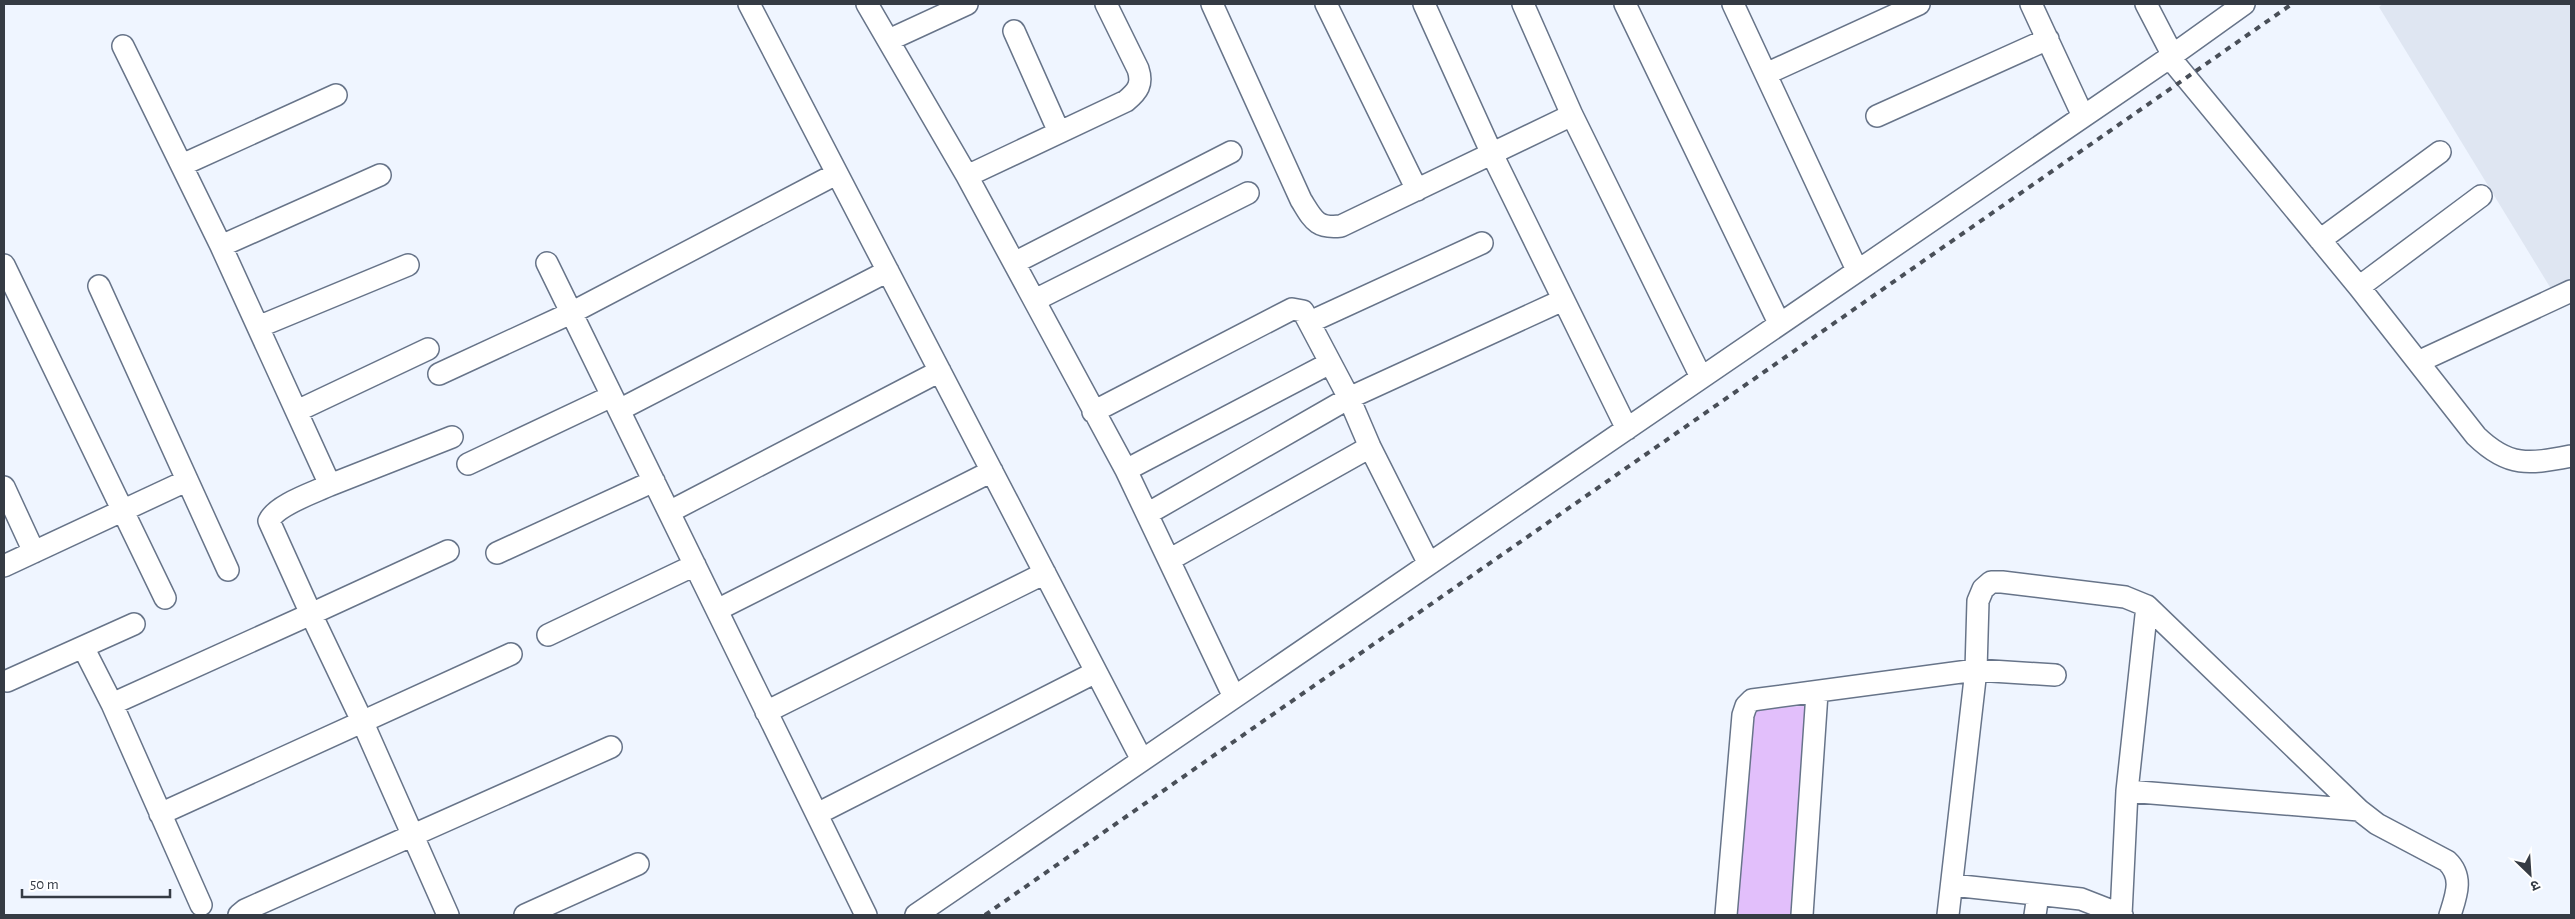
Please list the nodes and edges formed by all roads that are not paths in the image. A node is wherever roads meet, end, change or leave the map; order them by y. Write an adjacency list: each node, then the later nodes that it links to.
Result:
1 (749, 4): 30 (street)
2 (867, 4): 17 (street)
3 (967, 4): 17 (street)
4 (1106, 4): 25 (street)
5 (1212, 4): 33 (street)
6 (1326, 4): 33 (street)
7 (1424, 4): 28 (street)
8 (1523, 4): 22 (street)
9 (1625, 4): 52 (street)
10 (1734, 4): 20 (street)
11 (1919, 4): 20 (street)
12 (2031, 4): 16 (street)
13 (2146, 4): 19 (street)
14 (2244, 4): 19 (street)
15 (1014, 31): 25 (street)
16 (2048, 39): 23 (street); 24 (street)
17 (889, 40): 32 (street)
18 (123, 46): 29 (street)
19 (2167, 58): 24 (street); 36 (street)
20 (1768, 74): 43 (street)
21 (336, 95): 29 (street)
22 (1572, 115): 28 (street); 59 (street)
23 (1877, 116)
24 (2083, 116): 43 (street)
25 (1059, 132): 32 (street)
26 (1231, 152): 40 (street)
27 (2440, 152): 36 (street)
28 (1492, 154): 33 (street); 49 (street)
29 (182, 165): 38 (street)
30 (836, 174): 44 (street); 50 (street)
31 (380, 175): 38 (street)
32 (967, 176): 40 (street)
33 (1417, 190)
34 (1248, 192): 48 (street)
35 (2481, 196): 46 (street)
36 (2320, 240): 46 (street)
37 (1482, 243): 51 (street)
38 (221, 246): 53 (street)
39 (547, 263): 50 (street)
40 (1014, 263): 48 (street)
41 (4, 265): 75 (street)
42 (408, 265): 53 (street)
43 (1857, 270): 52 (street)
44 (888, 271): 57 (street); 61 (street)
45 (99, 286): 71 (street)
46 (2359, 287): 55 (street)
47 (2571, 291): 55 (street)
48 (1035, 300): 63 (street)
49 (1563, 300): 60 (street); 64 (street)
50 (571, 313): 58 (street); 61 (street)
51 (1310, 322): 56 (street); 63 (street)
52 (1779, 323): 59 (street)
53 (258, 327): 62 (street)
54 (428, 349): 62 (street)
55 (2418, 362): 67 (street)
56 (1330, 363): 60 (street); 69 (street)
57 (940, 371): 70 (street); 76 (street)
58 (438, 374)
59 (1702, 377): 64 (street)
60 (1349, 398): 66 (street); 77 (street)
61 (615, 403): 68 (street); 72 (street)
62 (296, 411): 73 (street)
63 (1092, 412): 69 (street)
64 (1627, 429): 82 (street)
65 (452, 437): 73 (street)
66 (1370, 447): 81 (street); 82 (street)
67 (2571, 456)
68 (468, 464)
69 (1126, 470): 77 (street)
70 (992, 471): 86 (street); 89 (street)
71 (186, 481): 75 (street); 85 (street)
72 (654, 481): 76 (street); 80 (street)
73 (330, 485): 90 (street)
74 (4, 487): 79 (street)
75 (123, 510): 79 (street); 87 (street)
76 (669, 512): 83 (street)
77 (1146, 514): 81 (street)
78 (448, 551): 90 (street)
79 (34, 552): 84 (street)
80 (497, 553)
81 (1169, 560): 100 (street)
82 (1429, 564): 100 (street)
83 (695, 565): 89 (street); 92 (street)
84 (4, 566)
85 (228, 570)
86 (1045, 574): 96 (street); 102 (street)
87 (165, 598)
88 (2147, 606): 95 (street); 106 (street); 107 (street)
89 (717, 610): 102 (street)
90 (311, 614): 101 (street); 103 (street)
91 (134, 624): 93 (street)
92 (548, 636)
93 (83, 647): 98 (street); 101 (street)
94 (511, 654): 103 (street)
95 (1976, 670): 97 (street); 99 (street); 112 (street)
96 (1096, 672): 105 (street); 109 (street)
97 (2055, 675)
98 (7, 681)
99 (1817, 693): 120 (street); 121 (street)
100 (1234, 697): 105 (street)
101 (112, 704): 108 (street)
102 (766, 712): 109 (street)
103 (363, 723): 108 (street); 110 (street)
104 (611, 747): 110 (street)
105 (1142, 760): 119 (street)
106 (2127, 791): 107 (street); 123 (street)
107 (2359, 810): 124 (street)
108 (160, 814): 113 (street)
109 (817, 814): 118 (street)
110 (412, 836): 115 (street); 116 (street)
111 (638, 864): 117 (street)
112 (1952, 885): 114 (street); 122 (street)
113 (201, 905)
114 (2037, 905): 123 (street)
115 (239, 915)
116 (448, 915)
117 (525, 915)
118 (866, 915)
119 (916, 915)
120 (1726, 915)
121 (1802, 915)
122 (1948, 915)
123 (2122, 915)
124 (2450, 915)

